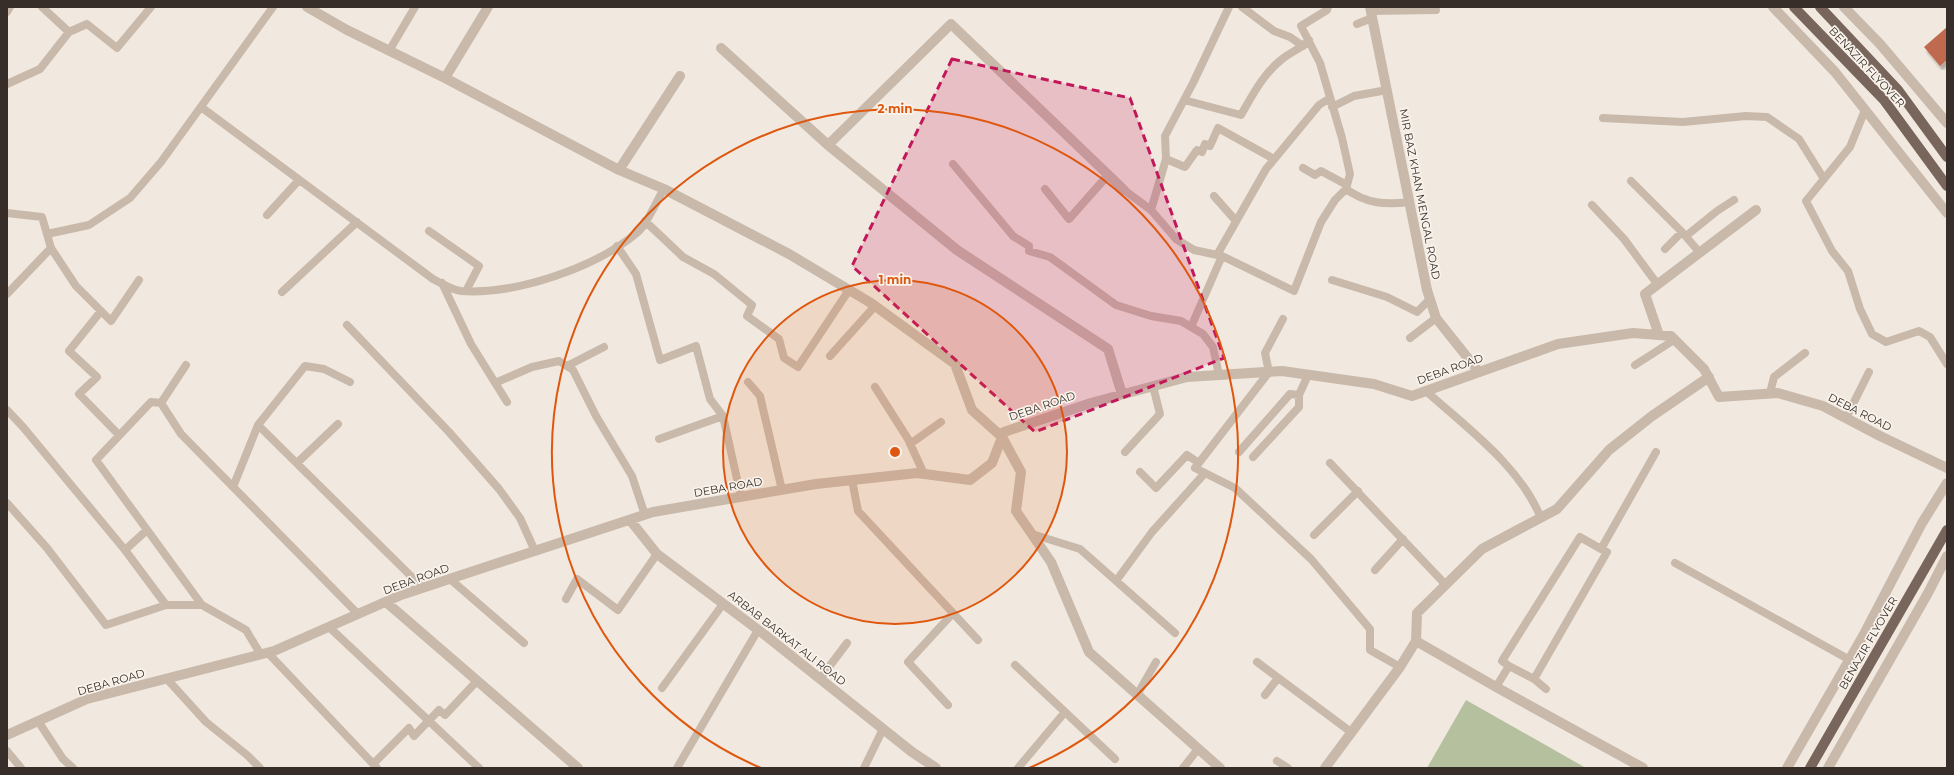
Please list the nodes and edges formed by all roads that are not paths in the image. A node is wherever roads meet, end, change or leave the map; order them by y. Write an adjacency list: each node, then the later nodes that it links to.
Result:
1 (10, 7): 16 (lane)
2 (42, 7): 19 (lane)
3 (151, 7): 19 (lane)
4 (273, 7): 29 (lane)
5 (307, 7): 22 (street)
6 (415, 7): 22 (lane)
7 (488, 7): 24 (street)
8 (1229, 7): 28 (lane)
9 (1242, 7): 20 (lane)
10 (1328, 7): 20 (lane)
11 (1773, 7): 31 (street)
12 (1794, 7): 45 (main road, BENAZIR FLYOVER)
13 (1820, 7): 35 (main road, BENAZIR FLYOVER)
14 (1844, 7): 33 (street)
15 (1436, 10): 17 (lane)
16 (7, 12)
17 (1371, 12): 18 (lane); 26 (street, MIR BAZ KHAN MENGAL ROAD)
18 (1357, 24)
19 (68, 32): 25 (lane)
20 (1306, 43): 27 (lane); 28 (lane)
21 (721, 48): 34 (street)
22 (389, 51): 24 (street)
23 (680, 76): 40 (street)
24 (445, 78): 40 (street)
25 (7, 84)
26 (1387, 90): 30 (lane); 52 (street, MIR BAZ KHAN MENGAL ROAD)
27 (1330, 98): 30 (lane); 37 (lane)
28 (1184, 100): 36 (lane)
29 (201, 107): 43 (lane); 63 (lane)
30 (1332, 107): 46 (lane)
31 (1865, 110): 42 (lane); 57 (street)
32 (1603, 118): 42 (lane)
33 (1947, 123)
34 (828, 145): 41 (street); 108 (street)
35 (1947, 157)
36 (1166, 159): 37 (lane); 54 (lane)
37 (1274, 159): 60 (lane)
38 (953, 164): 84 (lane)
39 (1303, 168): 46 (lane)
40 (619, 170): 47 (street)
41 (1108, 175): 48 (lane); 49 (street)
42 (1824, 179): 91 (lane)
43 (299, 180): 58 (lane); 61 (lane)
44 (1631, 181): 64 (lane)
45 (1947, 186)
46 (1346, 187): 52 (lane); 69 (lane)
47 (664, 189): 59 (lane); 74 (street)
48 (1045, 189)
49 (1124, 190): 54 (lane)
50 (1214, 196): 60 (lane)
51 (1734, 200): 64 (lane)
52 (1410, 202): 78 (street, MIR BAZ KHAN MENGAL ROAD)
53 (1592, 205): 73 (lane)
54 (1151, 210): 69 (lane)
55 (1756, 210): 68 (street)
56 (7, 213): 63 (lane)
57 (1947, 213)
58 (266, 215)
59 (645, 221): 65 (lane); 74 (lane)
60 (1236, 221): 69 (lane)
61 (357, 222): 72 (lane); 76 (lane)
62 (428, 230): 75 (lane)
63 (47, 234): 66 (lane)
64 (1684, 234): 67 (lane); 68 (lane)
65 (617, 246): 75 (lane); 113 (lane)
66 (51, 248): 77 (lane); 80 (lane)
67 (1665, 249)
68 (1700, 253): 73 (street)
69 (1219, 256): 84 (lane)
70 (139, 280): 80 (lane)
71 (1332, 280): 78 (lane)
72 (442, 283): 75 (lane); 103 (lane)
73 (1658, 285): 85 (street)
74 (849, 290): 79 (street)
75 (466, 291)
76 (282, 292)
77 (7, 294)
78 (1430, 300): 81 (street, MIR BAZ KHAN MENGAL ROAD)
79 (875, 306): 90 (lane); 119 (street)
80 (101, 311): 118 (lane)
81 (1436, 318): 86 (lane); 96 (street, MIR BAZ KHAN MENGAL ROAD)
82 (1283, 319): 95 (lane)
83 (347, 325): 150 (lane)
84 (1191, 327): 98 (lane)
85 (1659, 335): 87 (street, DEBA ROAD); 96 (street, DEBA ROAD)
86 (1410, 338)
87 (1674, 340): 93 (lane); 100 (street, DEBA ROAD)
88 (604, 347): 94 (lane)
89 (1805, 353): 107 (lane)
90 (830, 356)
91 (1947, 364)
92 (186, 365): 111 (lane)
93 (1636, 365)
94 (567, 366): 103 (lane); 140 (lane)
95 (1269, 372): 98 (street, DEBA ROAD); 99 (street, DEBA ROAD); 127 (lane)
96 (1479, 372): 106 (street, DEBA ROAD)
97 (1869, 372): 114 (lane)
98 (1219, 375): 104 (street, DEBA ROAD)
99 (1308, 375): 106 (street, DEBA ROAD); 109 (lane)
100 (1708, 377): 107 (street, DEBA ROAD); 141 (street)
101 (350, 382): 117 (lane)
102 (748, 382): 136 (lane)
103 (495, 383): 110 (lane)
104 (1153, 386): 108 (street, DEBA ROAD); 122 (lane)
105 (875, 387): 121 (lane)
106 (1426, 391): 141 (lane)
107 (1770, 393): 114 (street, DEBA ROAD)
108 (1122, 394): 119 (street, DEBA ROAD)
109 (1299, 395): 123 (lane); 125 (lane)
110 (508, 402)
111 (161, 403): 118 (lane); 135 (lane)
112 (7, 410): 149 (lane)
113 (723, 416): 120 (lane); 138 (lane)
114 (1846, 418): 129 (street, DEBA ROAD)
115 (941, 422): 121 (lane)
116 (338, 424): 126 (lane)
117 (258, 425): 126 (lane); 135 (lane)
118 (120, 435): 143 (lane)
119 (1002, 436): 132 (street, DEBA ROAD); 145 (street)
120 (659, 439)
121 (910, 444): 132 (lane)
122 (1125, 452)
123 (1239, 452)
124 (1656, 452): 148 (lane)
125 (1253, 457)
126 (297, 463): 158 (lane)
127 (1199, 463): 130 (lane); 131 (lane)
128 (1330, 463): 137 (lane)
129 (1947, 468)
130 (1140, 472)
131 (1205, 473): 156 (lane); 179 (lane)
132 (924, 474): 133 (street, DEBA ROAD)
133 (852, 480): 136 (street, DEBA ROAD); 164 (lane)
134 (1947, 483): 174 (street)
135 (233, 488): 165 (lane)
136 (782, 490): 138 (street, DEBA ROAD)
137 (1358, 491): 146 (lane); 147 (lane)
138 (741, 497): 140 (street, DEBA ROAD)
139 (7, 504): 162 (lane)
140 (645, 515): 142 (street, DEBA ROAD)
141 (1541, 518): 157 (street)
142 (630, 520): 150 (street, DEBA ROAD); 151 (street, ARBAB BARKAT ALI ROAD)
143 (147, 530): 149 (lane); 163 (lane)
144 (1947, 530): 217 (main road, BENAZIR FLYOVER)
145 (1032, 534): 156 (lane); 188 (street)
146 (1314, 535)
147 (1403, 539): 154 (lane); 157 (lane)
148 (1601, 548): 178 (lane); 183 (lane)
149 (125, 550): 162 (lane)
150 (534, 551): 155 (street, DEBA ROAD)
151 (657, 554): 159 (lane); 161 (street, ARBAB BARKAT ALI ROAD)
152 (1947, 556): 218 (street)
153 (1675, 563): 174 (lane)
154 (1375, 570)
155 (450, 579): 158 (street, DEBA ROAD); 171 (lane)
156 (1116, 581): 168 (lane)
157 (1446, 585): 170 (street)
158 (423, 588): 160 (street, DEBA ROAD)
159 (566, 599)
160 (386, 602): 165 (street, DEBA ROAD); 184 (street)
161 (723, 604): 167 (street, ARBAB BARKAT ALI ROAD); 186 (lane)
162 (166, 605): 163 (lane)
163 (202, 605): 173 (lane)
164 (953, 613): 169 (lane); 190 (lane)
165 (358, 614): 166 (street, DEBA ROAD)
166 (329, 627): 173 (street, DEBA ROAD); 193 (lane)
167 (758, 630): 182 (street, ARBAB BARKAT ALI ROAD); 207 (lane)
168 (1175, 633)
169 (978, 640)
170 (1416, 641): 179 (street); 185 (street)
171 (524, 643)
172 (847, 643): 182 (lane)
173 (264, 654): 181 (street, DEBA ROAD); 201 (lane)
174 (1850, 660): 216 (street)
175 (1156, 662): 188 (lane)
176 (1257, 662): 180 (lane)
177 (1016, 665): 191 (lane)
178 (1509, 666): 183 (lane); 185 (lane)
179 (1400, 667): 195 (street)
180 (1278, 678): 189 (lane); 195 (lane)
181 (167, 679): 192 (street, DEBA ROAD); 204 (lane)
182 (820, 679): 194 (street, ARBAB BARKAT ALI ROAD)
183 (1534, 679): 187 (lane)
184 (477, 681): 193 (lane); 206 (street)
185 (1496, 687): 215 (street)
186 (662, 688)
187 (1546, 689)
188 (1137, 695): 197 (street)
189 (1265, 695)
190 (948, 705)
191 (1065, 712): 199 (lane); 210 (lane)
192 (38, 721): 196 (street, DEBA ROAD); 203 (lane)
193 (429, 721): 201 (lane); 205 (lane)
194 (883, 729): 208 (lane); 209 (street, ARBAB BARKAT ALI ROAD)
195 (1351, 732): 214 (street)
196 (7, 735)
197 (1198, 749): 211 (lane); 212 (street)
198 (7, 751): 202 (lane)
199 (1115, 759)
200 (1277, 761): 213 (lane)
201 (375, 766)
202 (21, 768)
203 (73, 768)
204 (260, 768)
205 (479, 768)
206 (578, 768)
207 (678, 768)
208 (864, 768)
209 (936, 768)
210 (1018, 768)
211 (1183, 768)
212 (1220, 768)
213 (1288, 768)
214 (1325, 768)
215 (1642, 768)
216 (1787, 768)
217 (1810, 768)
218 (1828, 768)

